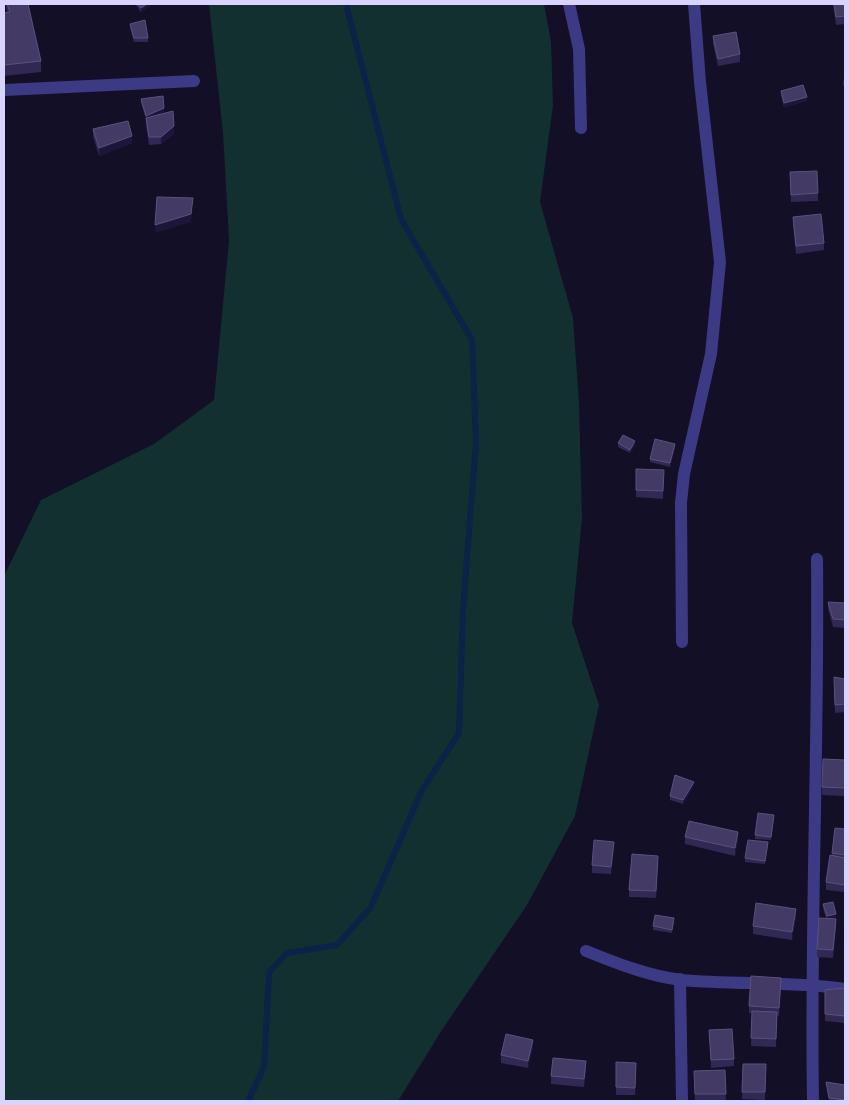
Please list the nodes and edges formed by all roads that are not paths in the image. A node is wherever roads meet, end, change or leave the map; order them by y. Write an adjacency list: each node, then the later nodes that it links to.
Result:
1 (568, 4): 5 (street)
2 (694, 4): 7 (street)
3 (194, 81): 4 (street)
4 (4, 90)
5 (582, 128)
6 (817, 559): 10 (street)
7 (682, 642)
8 (586, 951): 9 (street)
9 (680, 980): 10 (street); 12 (street)
10 (811, 984): 11 (street); 13 (street)
11 (845, 989)
12 (682, 1101)
13 (813, 1101)

